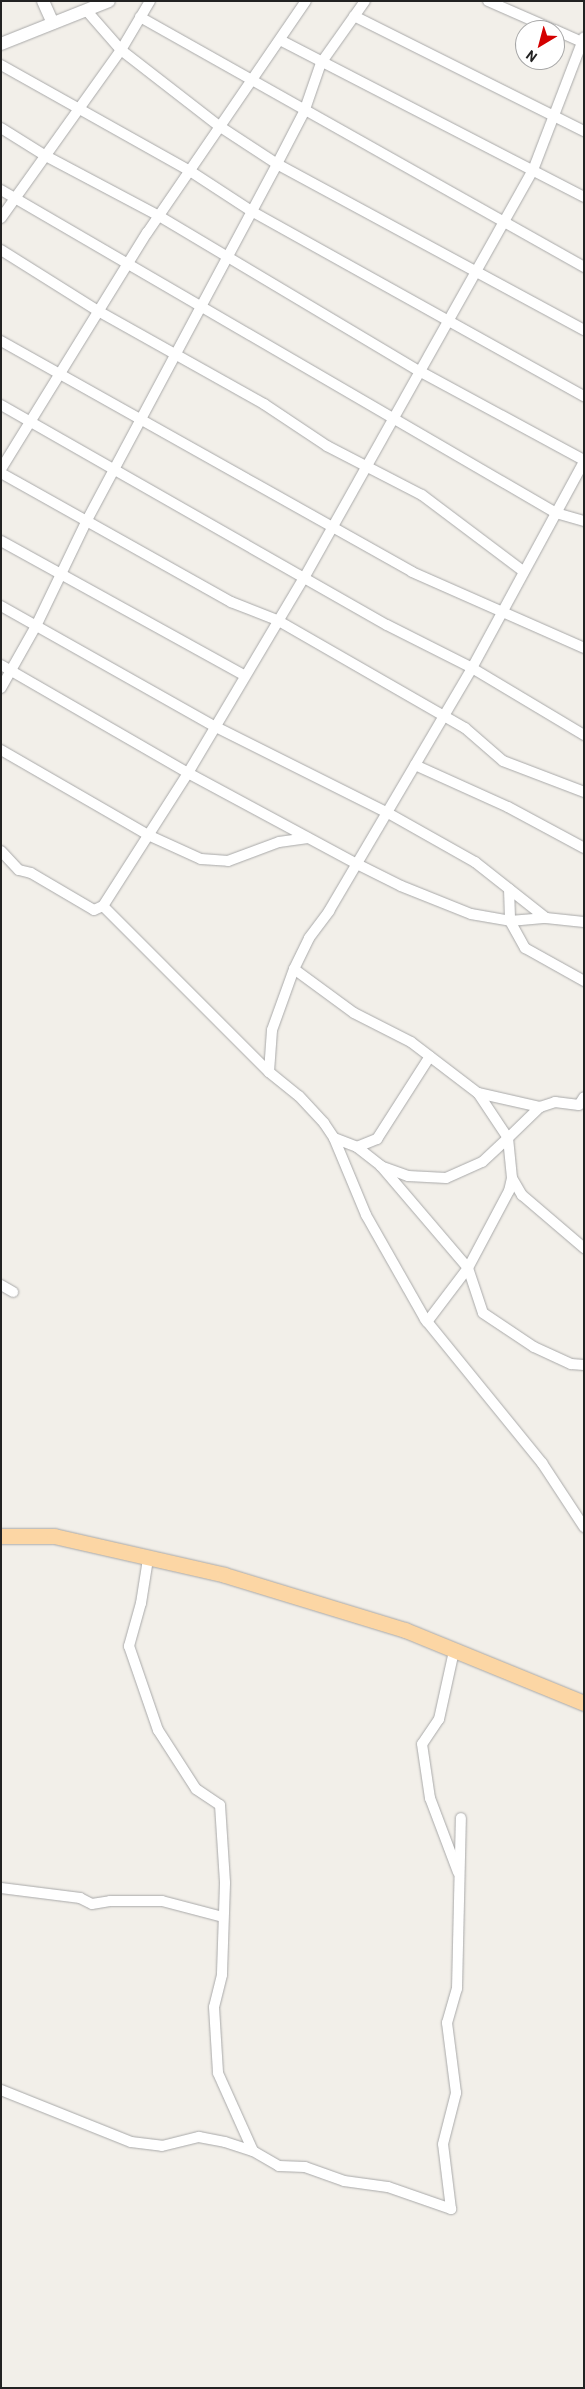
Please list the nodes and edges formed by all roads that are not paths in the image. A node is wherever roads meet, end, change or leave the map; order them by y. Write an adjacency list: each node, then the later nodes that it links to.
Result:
1 (44, 1): 11 (street)
2 (109, 1): 7 (street)
3 (150, 1): 9 (street)
4 (306, 1): 13 (street)
5 (365, 1): 8 (street)
6 (488, 1): 10 (street)
7 (86, 10): 11 (street); 16 (street)
8 (354, 16): 17 (street); 22 (street)
9 (140, 17): 16 (street); 19 (street)
10 (532, 20)
11 (54, 23): 15 (street)
12 (565, 34): 14 (street)
13 (280, 40): 17 (street); 19 (street)
14 (583, 40): 22 (street)
15 (1, 44)
16 (121, 50): 20 (street); 23 (street)
17 (321, 63): 21 (street); 28 (street)
18 (1, 65): 20 (street)
19 (250, 79): 21 (street); 23 (street)
20 (78, 110): 26 (street); 29 (street)
21 (304, 112): 27 (street); 36 (street)
22 (553, 118): 25 (street); 28 (street)
23 (219, 126): 27 (street); 29 (street)
24 (1, 128): 26 (street)
25 (584, 130)
26 (44, 154): 31 (street); 34 (street)
27 (278, 164): 33 (street); 41 (street)
28 (533, 170): 32 (street); 36 (street)
29 (190, 171): 33 (street); 34 (street)
30 (1, 190): 31 (street)
31 (14, 197): 35 (street); 39 (street)
32 (584, 197)
33 (253, 212): 38 (street); 44 (street)
34 (159, 216): 38 (street); 39 (street)
35 (1, 218)
36 (501, 223): 40 (street); 41 (street)
37 (1, 250): 43 (street)
38 (225, 257): 42 (street); 48 (street)
39 (130, 266): 42 (street); 43 (street)
40 (584, 267)
41 (474, 273): 44 (street); 45 (street)
42 (201, 306): 47 (street); 52 (street)
43 (100, 312): 47 (street); 49 (street)
44 (449, 319): 48 (street); 50 (street)
45 (584, 330)
46 (1, 341): 49 (street)
47 (177, 355): 54 (street); 56 (street)
48 (421, 372): 52 (street); 55 (street)
49 (59, 373): 53 (street); 54 (street)
50 (584, 396)
51 (1, 406): 53 (street)
52 (392, 419): 56 (street); 60 (street)
53 (30, 421): 57 (street); 58 (street)
54 (140, 421): 58 (street); 63 (street)
55 (584, 461): 60 (street)
56 (364, 467): 63 (street); 65 (street)
57 (1, 469)
58 (115, 469): 62 (street); 67 (street)
59 (1, 473): 62 (street)
60 (556, 513): 61 (street); 65 (street)
61 (584, 521)
62 (86, 522): 66 (street); 70 (street)
63 (331, 529): 67 (street); 69 (street)
64 (1, 541): 66 (street)
65 (523, 571): 69 (street)
66 (60, 574): 71 (street); 75 (street)
67 (304, 578): 70 (street); 74 (street)
68 (1, 606): 71 (street)
69 (501, 612): 72 (street); 74 (street)
70 (277, 620): 75 (street); 77 (street)
71 (36, 626): 73 (street); 78 (street)
72 (584, 648)
73 (6, 667): 76 (street); 82 (street)
74 (472, 668): 77 (street); 79 (street)
75 (244, 675): 78 (street)
76 (1, 688)
77 (442, 716): 81 (street); 83 (street)
78 (214, 726): 82 (street); 84 (street)
79 (584, 735)
80 (1, 750): 85 (street)
81 (415, 765): 84 (street); 87 (street)
82 (188, 774): 85 (street); 86 (street)
83 (584, 792)
84 (388, 813): 89 (street); 90 (street)
85 (148, 836): 86 (street); 91 (street)
86 (308, 838): 89 (street)
87 (584, 848)
88 (1, 851): 91 (street)
89 (356, 863): 93 (street); 95 (street)
90 (509, 888): 92 (street); 93 (street)
91 (103, 906): 98 (street)
92 (546, 918): 93 (street); 94 (street)
93 (510, 921): 96 (street)
94 (584, 922)
95 (294, 969): 97 (street); 98 (street)
96 (584, 981)
97 (430, 1056): 99 (street); 104 (street)
98 (269, 1072): 102 (street)
99 (478, 1093): 101 (street); 103 (street)
100 (582, 1103): 101 (street)
101 (540, 1107): 103 (street)
102 (334, 1138): 104 (street); 111 (street)
103 (508, 1138): 105 (street); 106 (street)
104 (357, 1147): 105 (street)
105 (380, 1166): 108 (street)
106 (512, 1178): 107 (street); 108 (street)
107 (584, 1248)
108 (468, 1268): 111 (street); 112 (street)
109 (1, 1285): 110 (street)
110 (13, 1292)
111 (427, 1322): 113 (street)
112 (584, 1366)
113 (584, 1527)
114 (2, 1538): 115 (main road)
115 (148, 1559): 116 (main road); 121 (street)
116 (454, 1650): 117 (main road); 119 (street)
117 (584, 1703)
118 (461, 1818): 119 (street)
119 (461, 1882): 123 (street)
120 (1, 1888): 121 (street)
121 (223, 1917): 123 (street)
122 (1, 2090): 123 (street)
123 (252, 2151)

